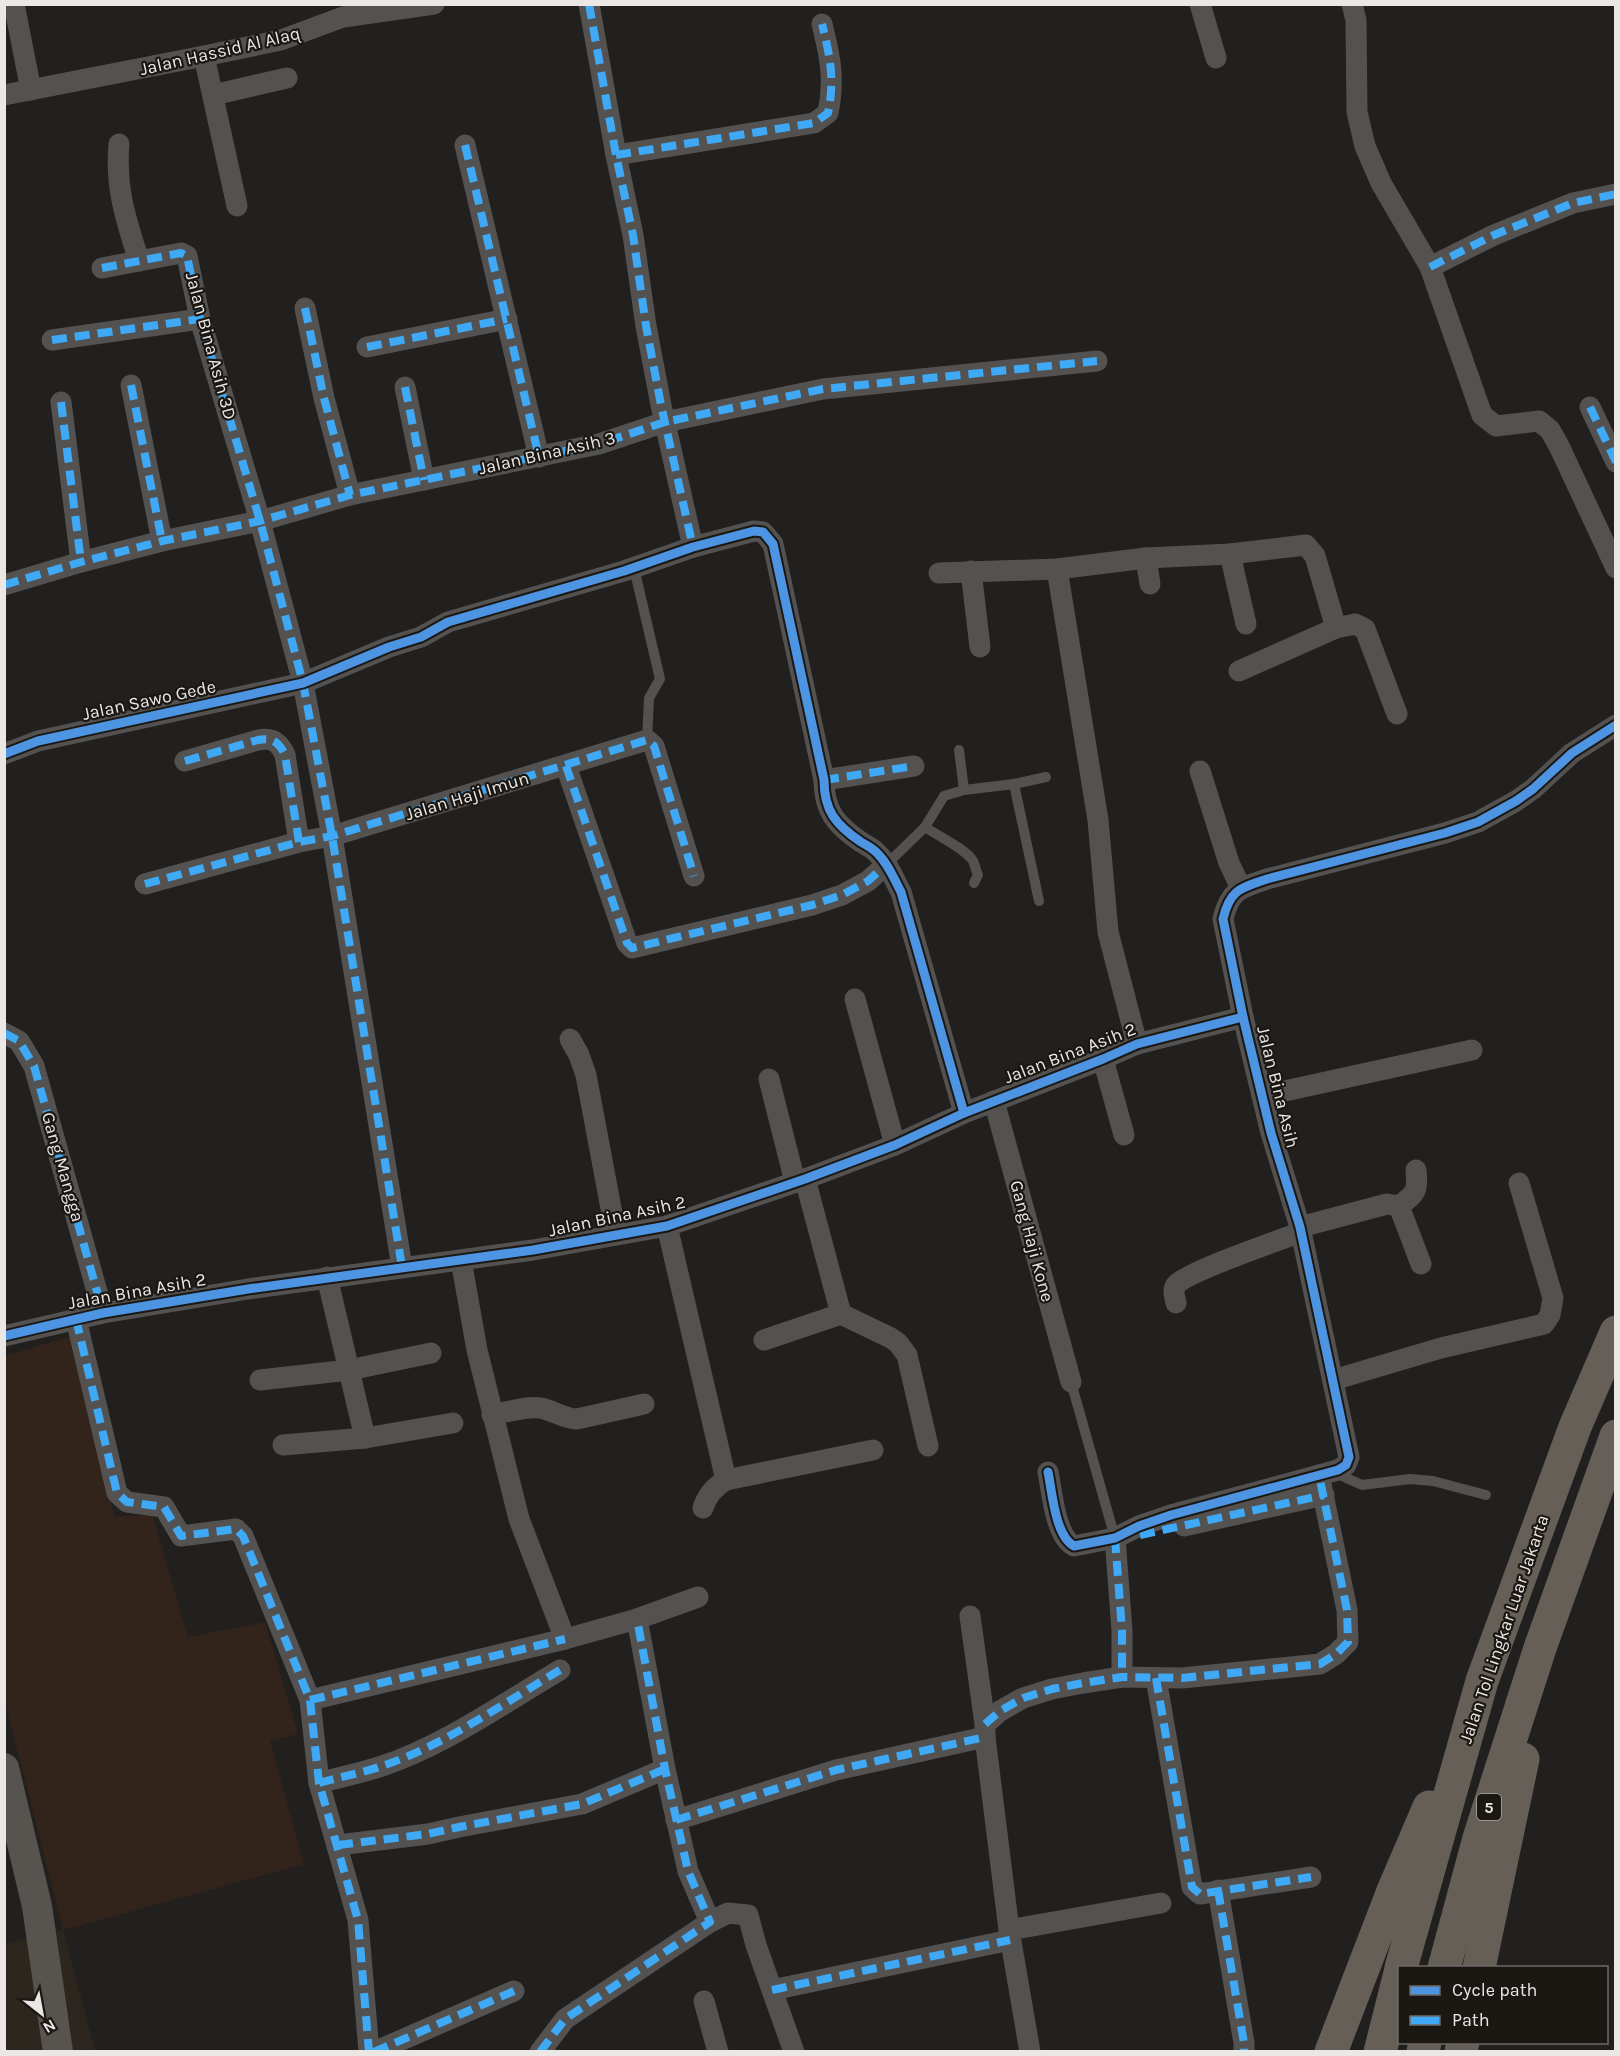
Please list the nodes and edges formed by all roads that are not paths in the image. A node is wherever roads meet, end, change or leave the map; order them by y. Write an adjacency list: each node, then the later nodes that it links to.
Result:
1 (14, 4): 11 (street)
2 (434, 4): 6 (street, Jalan Hassid Al Alaq)
3 (589, 4): 16 (street)
4 (1200, 4): 9 (street)
5 (1352, 4): 20 (street)
6 (342, 11): 8 (street, Jalan Hassid Al Alaq)
7 (822, 24): 16 (street)
8 (204, 56): 11 (street, Jalan Hassid Al Alaq); 13 (street)
9 (1216, 58)
10 (287, 78): 13 (street)
11 (31, 90): 12 (street, Jalan Hassid Al Alaq)
12 (4, 95)
13 (213, 95): 18 (street)
14 (119, 144): 19 (street)
15 (465, 145): 24 (street)
16 (616, 155): 32 (street)
17 (1616, 194): 20 (street)
18 (237, 206)
19 (139, 261): 21 (street, Jalan Bina Asih 3D); 23 (street, Jalan Bina Asih 3D)
20 (1430, 267): 44 (street)
21 (102, 268)
22 (305, 308): 36 (street)
23 (200, 319): 25 (street); 37 (street, Jalan Bina Asih 3D)
24 (507, 319): 26 (street); 33 (street)
25 (51, 340)
26 (367, 347)
27 (1097, 361): 32 (street, Jalan Bina Asih 3)
28 (131, 385): 38 (street)
29 (405, 387): 35 (street)
30 (61, 402): 42 (street)
31 (1590, 407): 34 (street)
32 (665, 422): 33 (street, Jalan Bina Asih 3); 39 (street)
33 (539, 457): 35 (street, Jalan Bina Asih 3)
34 (1616, 462)
35 (424, 480): 36 (street, Jalan Bina Asih 3)
36 (350, 495): 37 (street, Jalan Bina Asih 3)
37 (260, 520): 38 (street, Jalan Bina Asih 3); 54 (street, Jalan Bina Asih 3D)
38 (162, 541): 42 (street, Jalan Bina Asih 3)
39 (693, 547): 43 (street, Jalan Sawo Gede); 65 (street, Jalan Sawo Gede)
40 (1230, 554): 41 (street); 50 (street); 51 (street)
41 (1146, 558): 45 (street); 49 (street)
42 (81, 562): 48 (street, Jalan Bina Asih 3)
43 (634, 568): 54 (street, Jalan Sawo Gede); 57 (lane)
44 (1616, 568)
45 (1057, 569): 46 (street); 81 (street)
46 (971, 571): 47 (street); 52 (street)
47 (939, 573)
48 (4, 585)
49 (1150, 585)
50 (1246, 624)
51 (1336, 628): 53 (street); 55 (street)
52 (980, 647)
53 (1239, 671)
54 (303, 683): 59 (street, Jalan Sawo Gede); 69 (street, Jalan Bina Asih 3D)
55 (1397, 714)
56 (1616, 725): 75 (street)
57 (647, 740): 61 (street, Jalan Haji Imun); 72 (street)
58 (958, 750): 67 (lane)
59 (4, 754)
60 (185, 760): 70 (street)
61 (566, 766): 69 (street, Jalan Haji Imun); 71 (street)
62 (914, 766): 65 (street)
63 (1200, 771): 75 (street)
64 (1046, 777): 66 (lane)
65 (824, 780): 71 (street, Jalan Sawo Gede)
66 (1014, 784): 67 (lane); 76 (lane)
67 (964, 790): 68 (lane)
68 (925, 827): 71 (lane); 73 (lane)
69 (332, 836): 70 (street, Jalan Haji Imun); 99 (street, Jalan Bina Asih 3D)
70 (299, 842): 74 (street, Jalan Haji Imun)
71 (887, 864): 87 (street)
72 (694, 876)
73 (974, 883)
74 (145, 884)
75 (1241, 888): 78 (street, Jalan Bina Asih)
76 (1039, 901)
77 (855, 999): 89 (street)
78 (1243, 1017): 81 (street, Jalan Bina Asih 2); 85 (street, Jalan Bina Asih)
79 (4, 1033): 102 (street, Gang Mangga)
80 (570, 1039): 96 (street)
81 (1137, 1044): 83 (street, Jalan Bina Asih 2)
82 (1472, 1050): 85 (street)
83 (1103, 1059): 86 (street, Jalan Bina Asih 2); 88 (street)
84 (769, 1079): 91 (street)
85 (1262, 1096): 95 (street, Jalan Bina Asih)
86 (994, 1101): 87 (street, Jalan Bina Asih 2); 112 (street, Gang Haji Kone)
87 (964, 1113): 89 (street, Jalan Bina Asih 2)
88 (1124, 1135)
89 (895, 1145): 91 (street, Jalan Bina Asih 2)
90 (1416, 1170): 93 (street)
91 (800, 1181): 94 (street, Jalan Bina Asih 2); 103 (street)
92 (1519, 1183): 111 (street)
93 (1399, 1206): 95 (street); 98 (street)
94 (667, 1226): 96 (street, Jalan Bina Asih 2); 122 (street)
95 (1301, 1229): 101 (street); 111 (street, Jalan Bina Asih)
96 (616, 1235): 97 (street, Jalan Bina Asih 2)
97 (461, 1260): 99 (street, Jalan Bina Asih 2); 114 (street)
98 (1420, 1264)
99 (402, 1267): 100 (street, Jalan Bina Asih 2)
100 (327, 1276): 102 (street, Jalan Bina Asih 2); 109 (street)
101 (1176, 1303)
102 (103, 1313): 104 (street, Jalan Bina Asih 2)
103 (841, 1314): 107 (street); 119 (street)
104 (76, 1319): 106 (street, Jalan Bina Asih 2); 137 (street)
105 (1616, 1332): 136 (highway, Jalan Tol Lingkar Luar Jakarta / 5)
106 (4, 1336)
107 (764, 1340)
108 (431, 1353): 109 (street)
109 (349, 1370): 110 (street); 117 (street)
110 (260, 1380)
111 (1333, 1380): 123 (street, Jalan Bina Asih)
112 (1071, 1382): 127 (lane)
113 (644, 1404): 114 (street)
114 (492, 1415): 131 (street)
115 (453, 1424): 117 (street)
116 (1616, 1436): 132 (highway, 5)
117 (365, 1438): 118 (street)
118 (283, 1445)
119 (928, 1446)
120 (873, 1450): 122 (street)
121 (1048, 1472): 127 (street)
122 (726, 1480): 125 (street)
123 (1327, 1480): 124 (lane); 126 (street); 127 (street); 135 (street)
124 (1486, 1495)
125 (703, 1508)
126 (1140, 1535)
127 (1115, 1538): 134 (street)
128 (698, 1597): 130 (street)
129 (970, 1616): 138 (street)
130 (637, 1619): 131 (street); 140 (street)
131 (564, 1639): 137 (street)
132 (1540, 1648): 150 (highway, 5); 151 (highway)
133 (560, 1670): 141 (street)
134 (1122, 1677): 135 (street); 138 (street)
135 (1156, 1678): 145 (street)
136 (1482, 1681): 149 (highway, Jalan Tol Lingkar Luar Jakarta / 5); 164 (highway)
137 (310, 1700): 141 (street)
138 (985, 1730): 142 (street); 148 (street)
139 (4, 1768): 156 (main road)
140 (664, 1769): 142 (street); 143 (street)
141 (320, 1783): 143 (street)
142 (676, 1820): 147 (street)
143 (338, 1845): 157 (street)
144 (1311, 1877): 145 (street)
145 (1218, 1890): 163 (street)
146 (1161, 1903): 148 (street)
147 (710, 1922): 153 (street); 159 (street)
148 (1009, 1935): 153 (street); 162 (street)
149 (1402, 1966)
150 (1445, 1966)
151 (1479, 1966)
152 (1398, 1981): 165 (highway)
153 (772, 1990): 161 (street)
154 (514, 1991): 158 (street)
155 (704, 2001): 160 (street)
156 (58, 2052)
157 (369, 2052)
158 (374, 2052)
159 (540, 2052)
160 (718, 2052)
161 (794, 2052)
162 (1030, 2052)
163 (1244, 2052)
164 (1331, 2052)
165 (1380, 2052)

